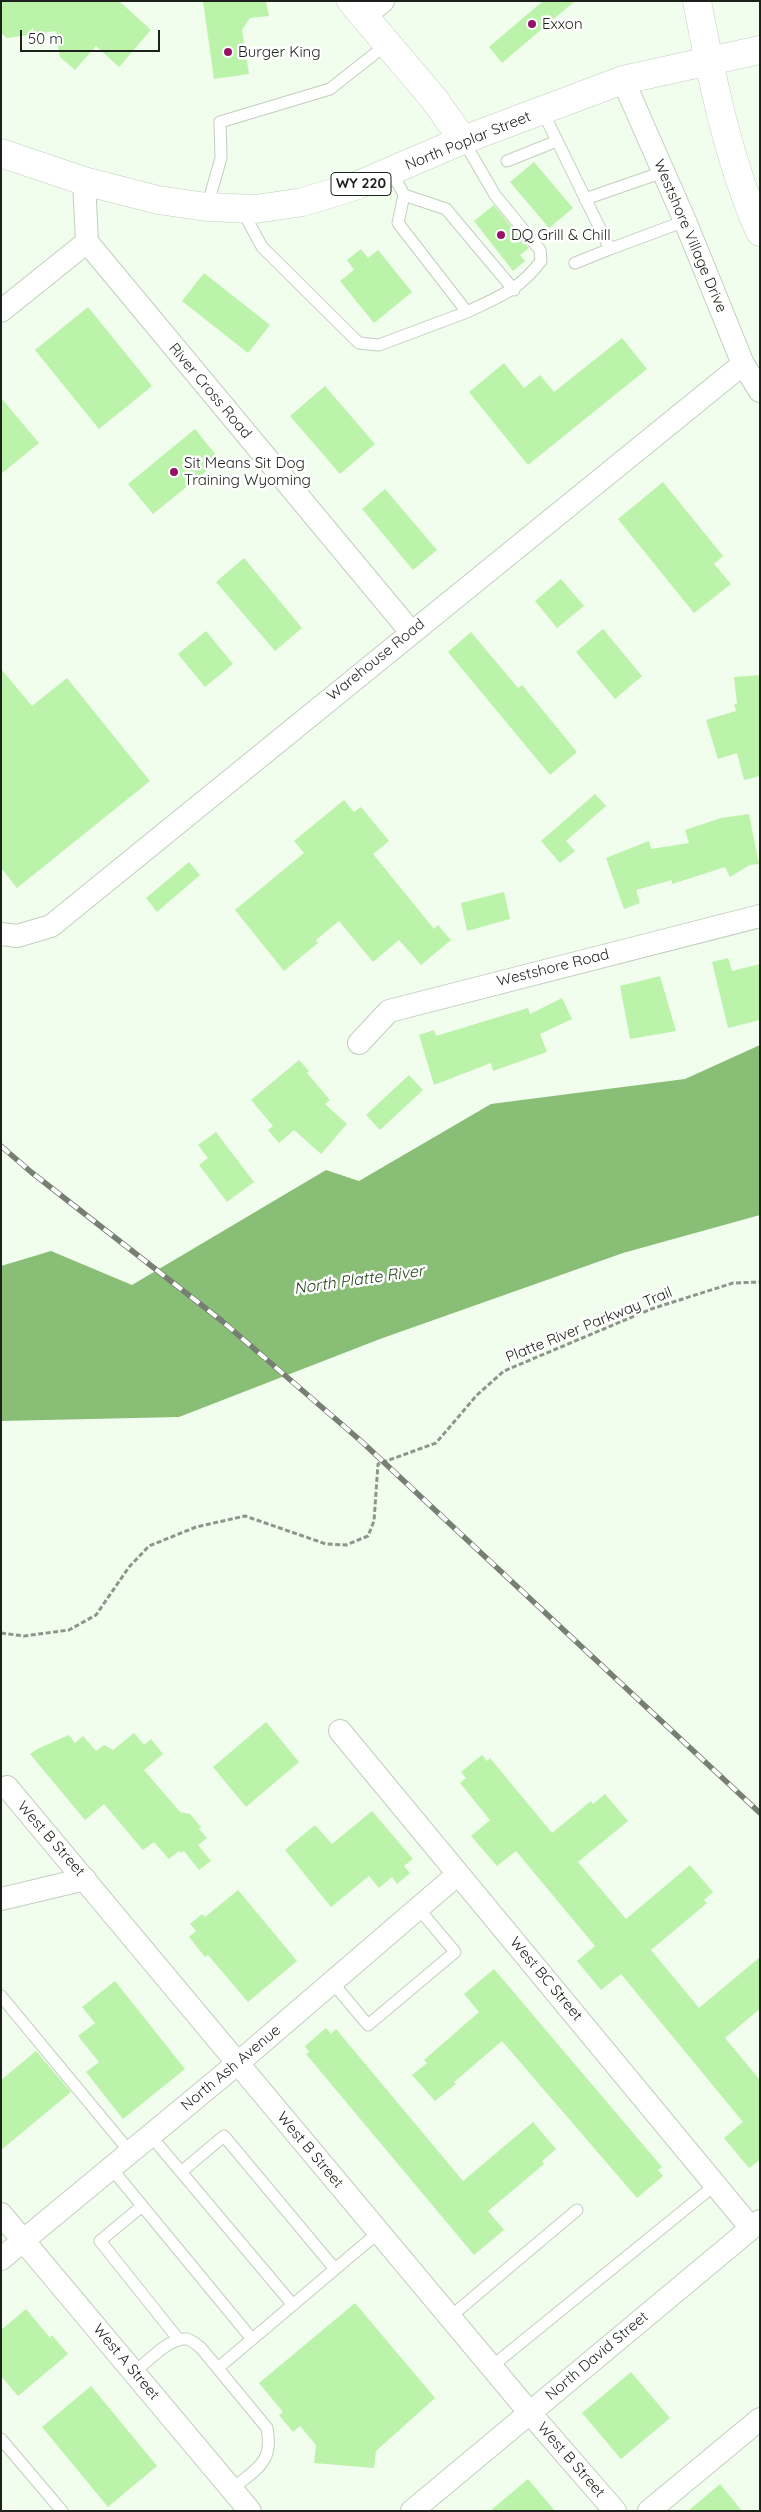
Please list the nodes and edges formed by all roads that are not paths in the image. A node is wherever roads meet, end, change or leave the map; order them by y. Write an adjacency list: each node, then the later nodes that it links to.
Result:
1 (697, 1): 5 (main road)
2 (366, 6): 3 (main road)
3 (387, 44): 8 (main road); 16 (lane)
4 (760, 50): 5 (main road, North Poplar Street / WY 220)
5 (709, 61): 6 (main road, North Poplar Street / WY 220); 19 (main road)
6 (623, 80): 7 (main road, North Poplar Street / WY 220); 12 (street, Westshore Village Drive)
7 (542, 110): 8 (main road, North Poplar Street / WY 220); 9 (lane)
8 (463, 140): 14 (main road, North Poplar Street / WY 220); 23 (lane)
9 (557, 141): 11 (lane); 15 (lane)
10 (1, 153): 13 (main road, North Poplar Street / WY 220)
11 (506, 161)
12 (663, 172): 15 (lane); 18 (street, Westshore Village Drive)
13 (84, 181): 16 (main road, North Poplar Street / WY 220); 20 (street)
14 (398, 183): 17 (main road, North Poplar Street / WY 220); 23 (lane); 25 (lane)
15 (585, 199): 21 (lane)
16 (207, 207): 17 (main road, North Poplar Street / WY 220)
17 (241, 208): 25 (lane)
18 (685, 221): 21 (lane); 26 (street, Westshore Village Drive)
19 (760, 232)
20 (87, 242): 24 (street); 28 (street, River Cross Road)
21 (610, 249): 22 (lane)
22 (575, 263)
23 (514, 290): 25 (lane)
24 (1, 310)
25 (467, 312)
26 (743, 364): 27 (street, Westshore Village Drive); 28 (street, Warehouse Road)
27 (760, 391)
28 (411, 632): 30 (street, Warehouse Road)
29 (760, 916): 31 (street, Westshore Road)
30 (1, 934)
31 (359, 1043)
32 (340, 1731): 34 (street, West BC Street)
33 (7, 1787): 35 (street, West B Street)
34 (458, 1874): 37 (street, North Ash Avenue); 45 (street, West BC Street)
35 (85, 1879): 36 (street); 40 (street, West B Street)
36 (1, 1899)
37 (418, 1908): 38 (street, North Ash Avenue); 38 (lane)
38 (332, 1982): 40 (street, North Ash Avenue)
39 (1, 1996): 42 (lane)
40 (238, 2063): 41 (street, North Ash Avenue); 50 (street, West B Street)
41 (150, 2135): 42 (street, North Ash Avenue); 44 (lane)
42 (130, 2152): 43 (street, North Ash Avenue)
43 (111, 2168): 46 (lane); 51 (street, North Ash Avenue)
44 (181, 2172): 53 (lane); 54 (lane)
45 (715, 2185): 49 (street, West BC Street); 58 (lane)
46 (142, 2206): 56 (lane); 57 (lane)
47 (577, 2210): 55 (lane)
48 (1, 2214): 51 (street, West A Street)
49 (755, 2224): 61 (street, North David Street)
50 (379, 2232): 53 (lane); 55 (street, West B Street)
51 (23, 2241): 52 (street, North Ash Avenue); 60 (street, West A Street)
52 (1, 2259)
53 (335, 2269): 54 (lane)
54 (293, 2305): 56 (lane)
55 (450, 2317): 58 (street, West B Street)
56 (252, 2339): 59 (lane)
57 (179, 2340): 59 (lane); 60 (lane)
58 (491, 2366): 61 (street, West B Street)
59 (218, 2368): 64 (lane)
60 (134, 2372): 64 (street, West A Street)
61 (530, 2413): 67 (street, North David Street); 68 (street, West B Street)
62 (760, 2419): 69 (street)
63 (1, 2439): 65 (lane)
64 (232, 2489): 66 (street, West A Street)
65 (62, 2511)
66 (250, 2511)
67 (412, 2511)
68 (615, 2511)
69 (649, 2511)

